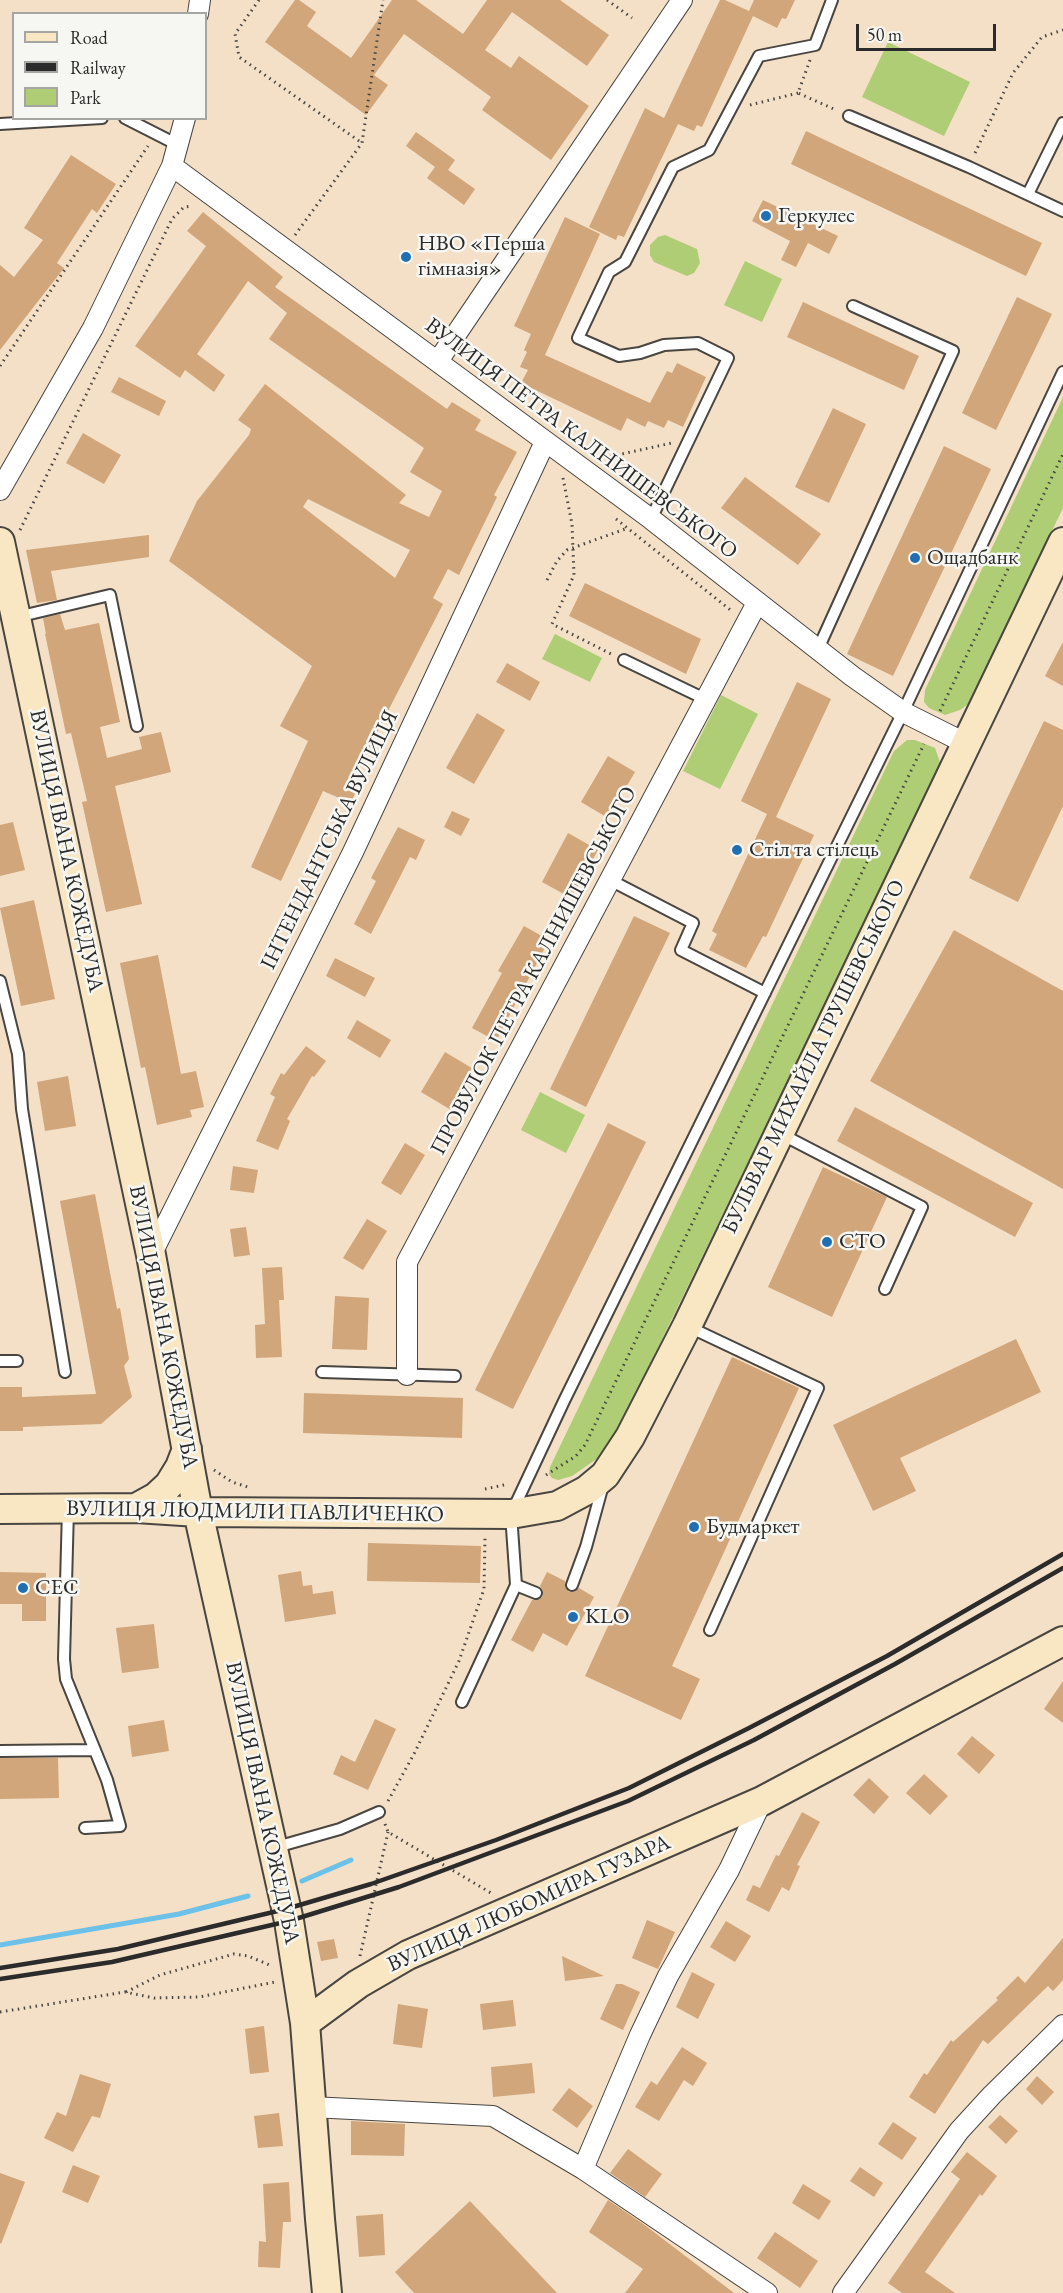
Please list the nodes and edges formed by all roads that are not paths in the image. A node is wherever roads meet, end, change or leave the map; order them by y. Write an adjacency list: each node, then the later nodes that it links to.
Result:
1 (682, 0): 14 (street)
2 (832, 0): 18 (lane)
3 (849, 116): 11 (lane)
4 (68, 120): 8 (lane)
5 (129, 120): 9 (lane)
6 (184, 120): 9 (street)
7 (1063, 123): 11 (lane)
8 (0, 124)
9 (178, 144): 10 (street)
10 (172, 166): 14 (street, ВУЛИЦЯ ПЕТРА КАЛНИШЕВСЬКОГО); 17 (street)
11 (1028, 194): 12 (lane)
12 (1063, 211)
13 (853, 306): 23 (lane)
14 (438, 361): 16 (street, ВУЛИЦЯ ПЕТРА КАЛНИШЕВСЬКОГО)
15 (1063, 372): 26 (lane)
16 (545, 442): 18 (street, ВУЛИЦЯ ПЕТРА КАЛНИШЕВСЬКОГО); 33 (street, ІНТЕНДАНТСЬКА ВУЛИЦЯ)
17 (0, 490)
18 (651, 519): 21 (street, ВУЛИЦЯ ПЕТРА КАЛНИШЕВСЬКОГО)
19 (8, 540): 22 (main road, ВУЛИЦЯ ІВАНА КОЖЕДУБА)
20 (1063, 542): 28 (main road, БУЛЬВАР МИХАЙЛА ГРУШЕВСЬКОГО)
21 (757, 603): 23 (street, ВУЛИЦЯ ПЕТРА КАЛНИШЕВСЬКОГО); 25 (street, ПРОВУЛОК ПЕТРА КАЛНИШЕВСЬКОГО)
22 (17, 616): 27 (lane); 33 (main road, ВУЛИЦЯ ІВАНА КОЖЕДУБА)
23 (818, 649): 26 (street, ВУЛИЦЯ ПЕТРА КАЛНИШЕВСЬКОГО)
24 (624, 660): 25 (lane)
25 (705, 699): 29 (street, ПРОВУЛОК ПЕТРА КАЛНИШЕВСЬКОГО)
26 (903, 712): 28 (street, ВУЛИЦЯ ПЕТРА КАЛНИШЕВСЬКОГО); 31 (lane)
27 (137, 726)
28 (965, 743): 32 (main road, БУЛЬВАР МИХАЙЛА ГРУШЕВСЬКОГО)
29 (610, 880): 31 (lane); 40 (street, ПРОВУЛОК ПЕТРА КАЛНИШЕВСЬКОГО)
30 (0, 981): 38 (lane)
31 (765, 993): 49 (lane)
32 (778, 1132): 34 (lane); 35 (main road, БУЛЬВАР МИХАЙЛА ГРУШЕВСЬКОГО)
33 (150, 1255): 42 (main road, ВУЛИЦЯ ІВАНА КОЖЕДУБА)
34 (885, 1289)
35 (687, 1326): 43 (main road, БУЛЬВАР МИХАЙЛА ГРУШЕВСЬКОГО); 54 (lane)
36 (0, 1361): 37 (lane)
37 (17, 1361)
38 (65, 1372)
39 (322, 1372): 40 (lane)
40 (407, 1375): 41 (lane)
41 (455, 1376)
42 (196, 1462): 44 (main road); 47 (main road); 48 (main road, ВУЛИЦЯ ІВАНА КОЖЕДУБА)
43 (605, 1475): 49 (main road, БУЛЬВАР МИХАЙЛА ГРУШЕВСЬКОГО); 52 (lane)
44 (255, 1501): 48 (main road, ВУЛИЦЯ ЛЮДМИЛИ ПАВЛИЧЕНКО); 49 (main road, ВУЛИЦЯ ЛЮДМИЛИ ПАВЛИЧЕНКО); 50 (main road)
45 (0, 1509): 46 (main road, ВУЛИЦЯ ЛЮДМИЛИ ПАВЛИЧЕНКО)
46 (68, 1509): 47 (main road, ВУЛИЦЯ ЛЮДМИЛИ ПАВЛИЧЕНКО); 57 (lane)
47 (148, 1509): 48 (main road, ВУЛИЦЯ ЛЮДМИЛИ ПАВЛИЧЕНКО); 50 (main road)
48 (198, 1512): 50 (main road, ВУЛИЦЯ ІВАНА КОЖЕДУБА)
49 (511, 1514): 51 (lane)
50 (209, 1560): 62 (main road, ВУЛИЦЯ ІВАНА КОЖЕДУБА)
51 (516, 1585): 53 (lane); 56 (lane)
52 (572, 1585)
53 (536, 1593)
54 (710, 1630)
55 (1063, 1641): 59 (main road, ВУЛИЦЯ ЛЮБОМИРА ГУЗАРА)
56 (462, 1702)
57 (95, 1750): 58 (lane); 61 (lane)
58 (0, 1751)
59 (762, 1801): 63 (main road, ВУЛИЦЯ ЛЮБОМИРА ГУЗАРА); 66 (street)
60 (379, 1812): 62 (lane)
61 (85, 1828)
62 (273, 1848): 63 (main road, ВУЛИЦЯ ІВАНА КОЖЕДУБА)
63 (305, 2024): 65 (main road, ВУЛИЦЯ ІВАНА КОЖЕДУБА)
64 (1063, 2025): 69 (street)
65 (310, 2107): 66 (street); 67 (main road, ВУЛИЦЯ ІВАНА КОЖЕДУБА)
66 (584, 2169): 68 (street)
67 (327, 2293)
68 (767, 2293)
69 (843, 2293)

